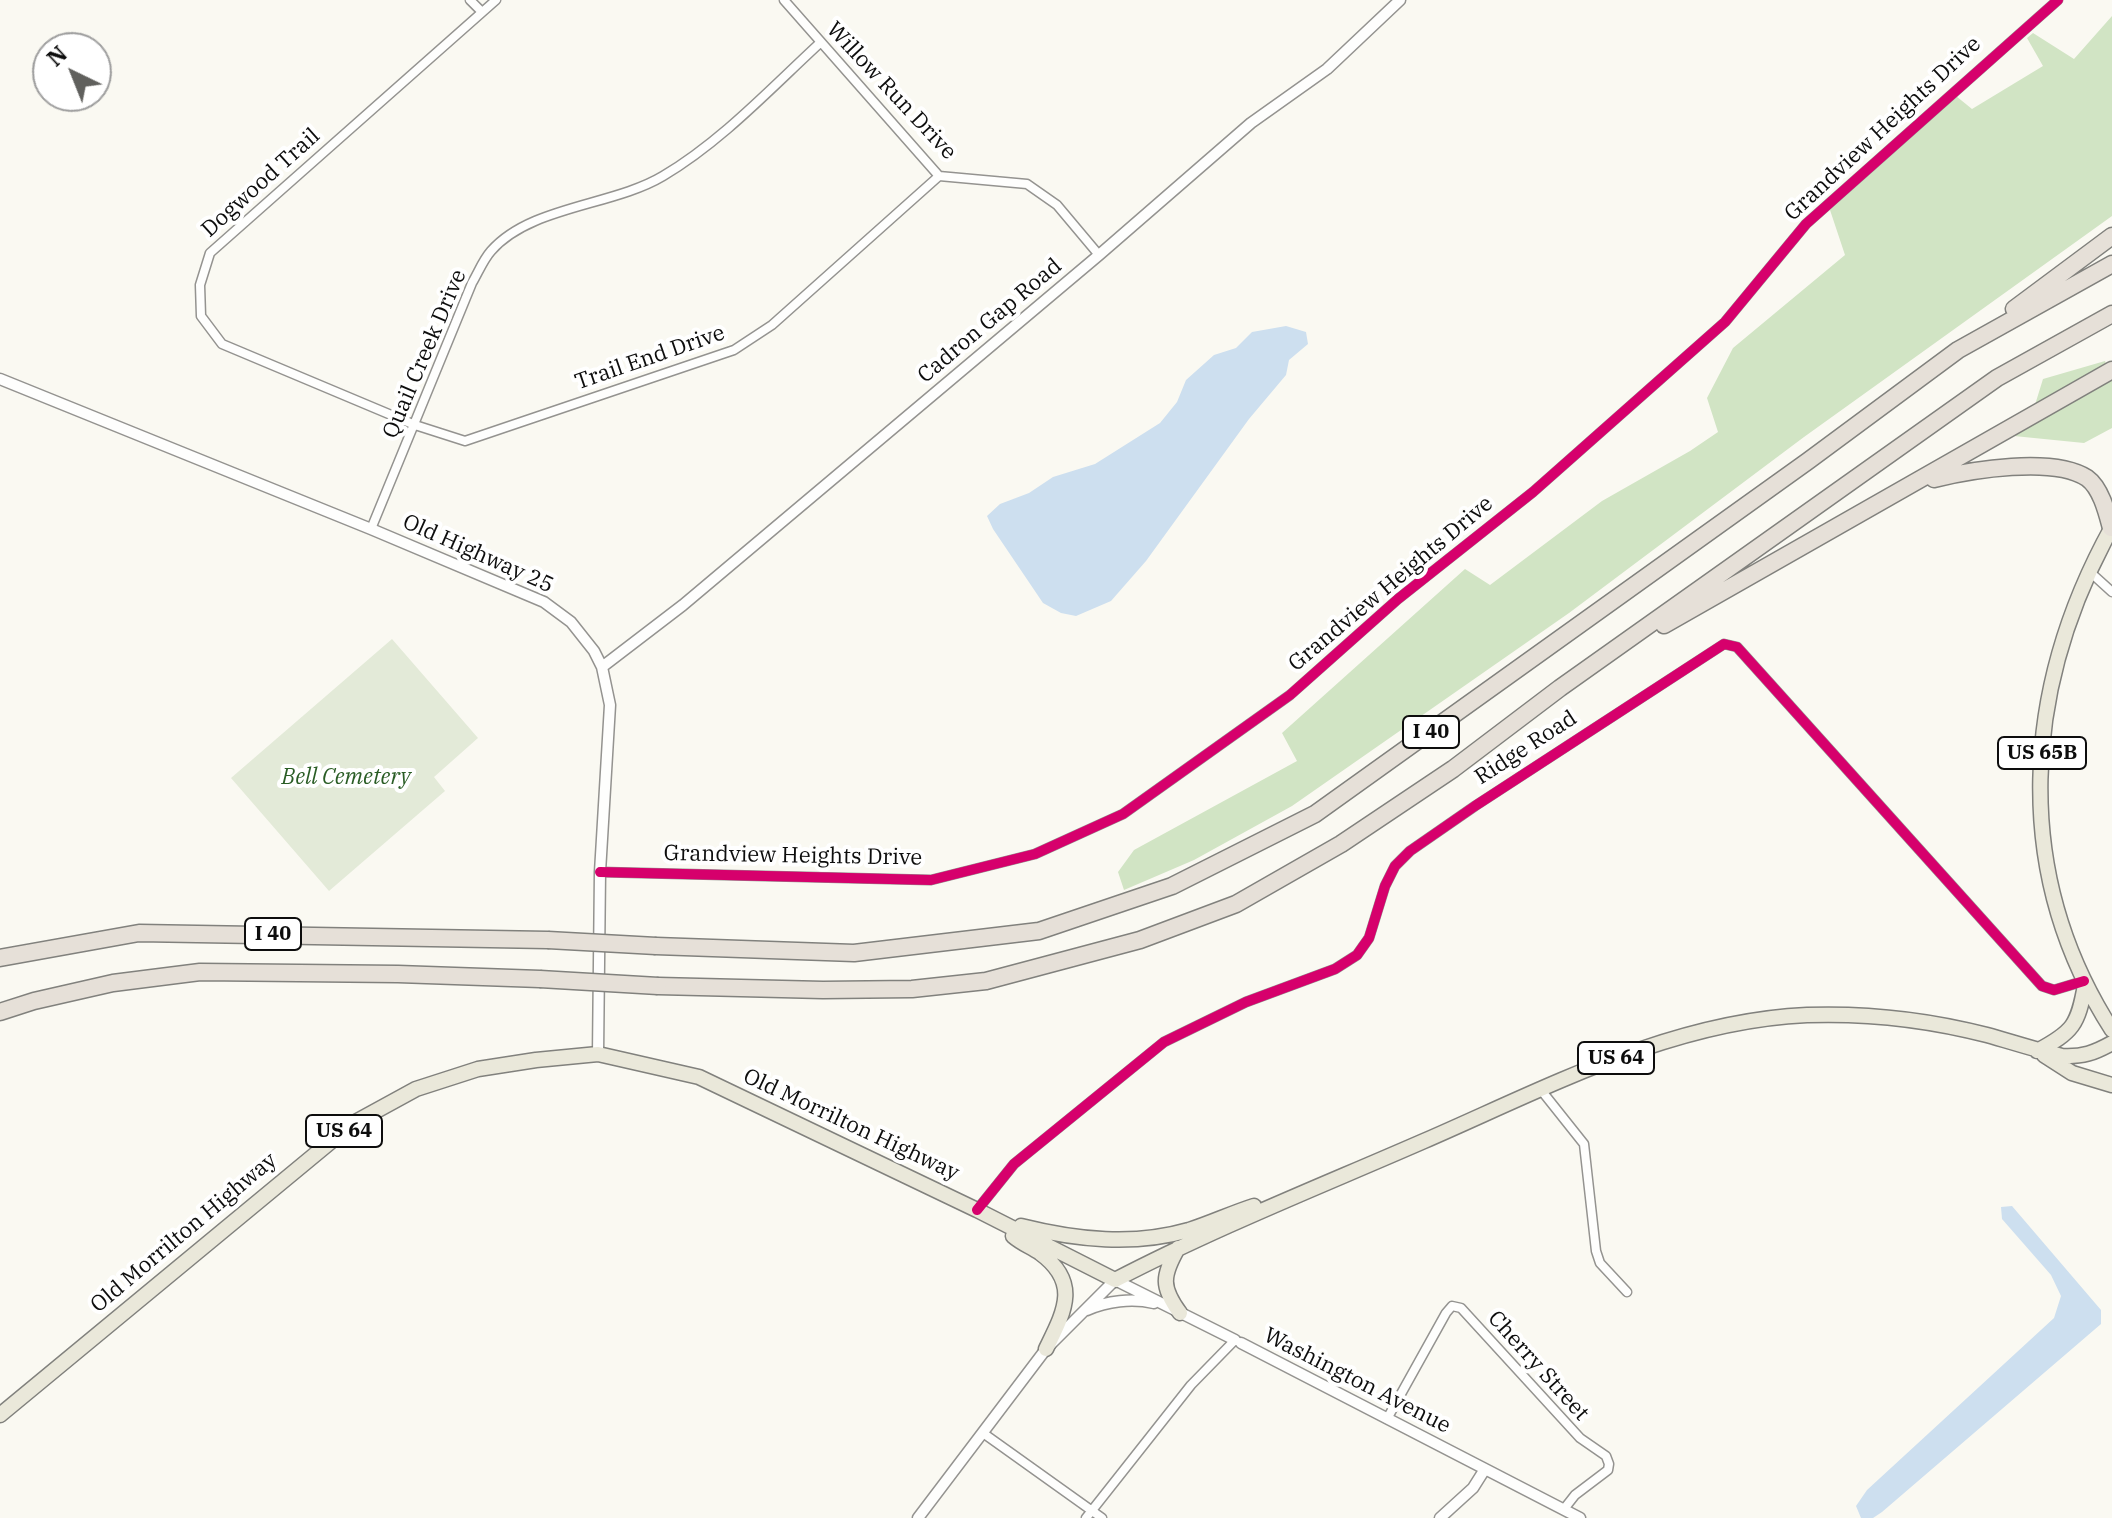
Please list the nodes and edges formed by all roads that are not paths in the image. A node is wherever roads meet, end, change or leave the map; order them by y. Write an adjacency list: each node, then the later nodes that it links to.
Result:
1 (470, 0): 6 (street)
2 (496, 0): 6 (street, Dogwood Trail)
3 (784, 0): 7 (street, Willow Run Drive)
4 (1400, 0): 10 (street, Cadron Gap Road)
5 (2058, 0): 24 (street, Grandview Heights Drive)
6 (482, 12): 16 (street, Dogwood Trail)
7 (821, 42): 8 (street, Willow Run Drive); 16 (street, Quail Creek Drive)
8 (939, 176): 10 (street, Willow Run Drive); 16 (street, Trail End Drive)
9 (2112, 236): 13 (highway)
10 (1099, 255): 22 (street, Cadron Gap Road)
11 (2112, 264): 13 (highway, I 40)
12 (2112, 314): 23 (highway, I 40)
13 (1958, 350): 25 (highway, I 40, bridge)
14 (2112, 370): 17 (highway)
15 (0, 379): 19 (street, Old Highway 25)
16 (415, 425): 19 (street, Quail Creek Drive)
17 (1913, 485): 18 (highway); 23 (highway)
18 (2111, 528): 20 (main road, US 65B)
19 (371, 529): 22 (street, Old Highway 25)
20 (2090, 572): 21 (street); 26 (main road, US 65B)
21 (2112, 592)
22 (602, 667): 24 (street, Old Highway 25)
23 (1560, 688): 28 (highway, I 40, bridge)
24 (600, 872): 32 (street, Old Highway 25)
25 (0, 958)
26 (2084, 983): 27 (main road); 29 (main road, US 65B); 31 (main road); 36 (street, Ridge Road)
27 (2112, 1010)
28 (0, 1012)
29 (2112, 1030)
30 (2112, 1043): 31 (main road, US 64)
31 (2037, 1051): 33 (main road, US 64); 34 (main road, US 64)
32 (598, 1054): 36 (main road, Old Morrilton Highway / US 64); 45 (main road, Old Morrilton Highway / US 64)
33 (2112, 1085)
34 (1541, 1090): 35 (main road, US 64); 39 (street)
35 (1334, 1180): 36 (main road); 37 (main road, US 64)
36 (977, 1210): 38 (main road, Old Morrilton Highway / US 64); 44 (main road)
37 (1178, 1248): 38 (main road, US 64); 42 (main road)
38 (1115, 1280): 40 (street, Washington Avenue); 41 (street)
39 (1627, 1292)
40 (1162, 1305): 41 (street); 42 (street, Washington Avenue)
41 (1082, 1312): 44 (street)
42 (1180, 1313): 43 (street, Washington Avenue)
43 (1238, 1342): 46 (street, Washington Avenue); 50 (street)
44 (1046, 1349): 47 (street)
45 (0, 1415)
46 (1387, 1419): 48 (street, Washington Avenue); 49 (street, Cherry Street)
47 (983, 1433): 50 (street); 51 (street)
48 (1485, 1469): 49 (street, Washington Avenue); 53 (street)
49 (1564, 1509): 54 (street, Washington Avenue)
50 (1089, 1514): 52 (street)
51 (918, 1518)
52 (1102, 1518)
53 (1440, 1518)
54 (1580, 1518)

